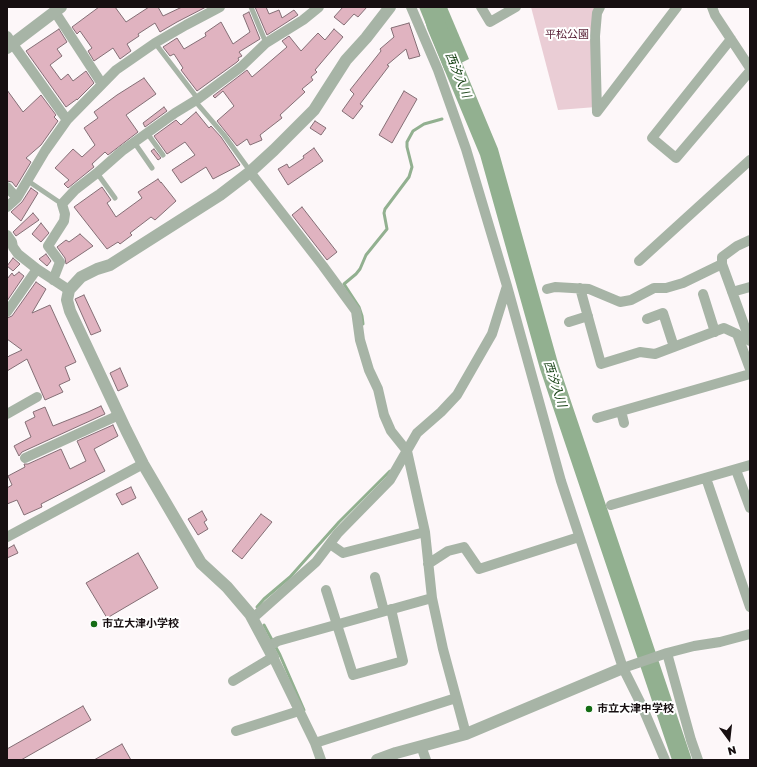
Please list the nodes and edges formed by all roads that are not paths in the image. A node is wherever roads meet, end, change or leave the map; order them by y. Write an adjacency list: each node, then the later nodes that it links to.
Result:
1 (220, 7): 14 (street)
2 (251, 7): 15 (lane)
3 (319, 7): 15 (street)
4 (390, 7): 25 (street)
5 (411, 7): 40 (street)
6 (481, 7): 7 (street)
7 (516, 7)
8 (600, 7): 9 (street)
9 (677, 7)
10 (58, 9): 13 (street); 17 (street)
11 (715, 10): 12 (street)
12 (731, 39): 16 (street); 16 (street)
13 (9, 42): 19 (street)
14 (155, 43): 17 (street); 18 (lane)
15 (266, 43): 18 (street)
16 (749, 66)
17 (102, 84): 19 (street)
18 (196, 100): 20 (street); 25 (lane)
19 (67, 120): 27 (street)
20 (147, 133): 21 (street); 22 (lane)
21 (134, 142): 24 (lane); 26 (street)
22 (163, 155)
23 (750, 160): 36 (street)
24 (152, 168)
25 (250, 172): 44 (street); 62 (street)
26 (97, 173): 30 (lane); 31 (street)
27 (28, 181): 29 (street); 31 (lane)
28 (7, 187): 29 (street)
29 (17, 198): 32 (street)
30 (115, 198)
31 (62, 204): 39 (street)
32 (7, 207)
33 (7, 235): 35 (street)
34 (750, 240): 37 (street)
35 (10, 250): 38 (street)
36 (638, 261)
37 (722, 264): 42 (street); 45 (street)
38 (37, 269): 39 (street); 47 (street)
39 (53, 280): 44 (street)
40 (507, 286): 62 (street); 71 (street)
41 (750, 287): 45 (street)
42 (580, 288): 43 (street); 48 (street)
43 (547, 289)
44 (69, 290): 59 (street)
45 (732, 292): 52 (street)
46 (703, 294): 51 (street)
47 (7, 312)
48 (588, 316): 50 (street); 53 (street)
49 (647, 319): 53 (street)
50 (569, 322)
51 (715, 332): 53 (street); 54 (street)
52 (750, 341)
53 (674, 347)
54 (750, 368)
55 (750, 374): 57 (street)
56 (37, 397): 58 (street)
57 (621, 411): 60 (street); 61 (street)
58 (7, 414)
59 (119, 415): 63 (street); 64 (street)
60 (597, 418)
61 (624, 423)
62 (407, 450): 70 (street); 73 (street)
63 (25, 458)
64 (144, 464): 72 (street); 80 (street)
65 (750, 465): 66 (street)
66 (736, 470): 67 (street); 69 (street)
67 (706, 478): 68 (street); 78 (street)
68 (611, 505)
69 (750, 508)
70 (425, 532): 73 (street); 74 (street)
71 (579, 536): 74 (street); 85 (street)
72 (7, 537)
73 (330, 544): 80 (street)
74 (428, 564): 77 (street)
75 (375, 577): 79 (street)
76 (326, 590): 81 (street)
77 (432, 598): 79 (street); 87 (street)
78 (750, 607)
79 (388, 610): 81 (street); 81 (street)
80 (253, 618): 83 (street)
81 (336, 624): 83 (street)
82 (750, 634): 84 (street)
83 (273, 648): 86 (street); 88 (street)
84 (667, 653): 85 (street); 97 (street)
85 (623, 668): 90 (street); 96 (street)
86 (233, 681)
87 (456, 698): 90 (street); 91 (street)
88 (299, 711): 89 (street); 91 (street)
89 (236, 731)
90 (466, 734): 92 (street)
91 (315, 743): 93 (street)
92 (421, 746): 94 (street); 95 (street)
93 (321, 760)
94 (377, 760)
95 (426, 760)
96 (665, 760)
97 (698, 760)

